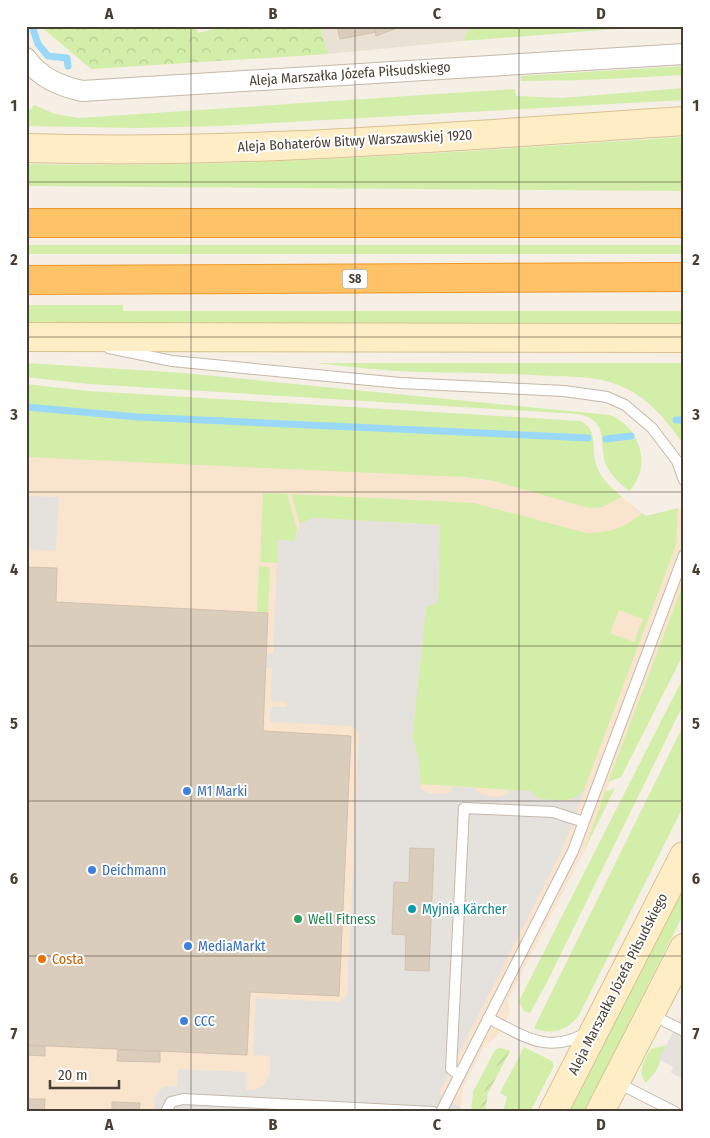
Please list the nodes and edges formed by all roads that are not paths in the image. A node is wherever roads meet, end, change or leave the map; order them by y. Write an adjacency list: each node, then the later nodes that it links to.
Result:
1 (684, 54): 2 (street, Aleja Marszałka Józefa Piłsudskiego)
2 (26, 58)
3 (684, 121): 4 (main road, Aleja Bohaterów Bitwy Warszawskiej 1920)
4 (26, 148)
5 (26, 207): 7 (highway)
6 (26, 223): 7 (highway)
7 (200, 223): 8 (highway)
8 (684, 223)
9 (684, 277): 10 (highway, S8)
10 (26, 280)
11 (39, 337): 12 (main road); 13 (lane)
12 (684, 338)
13 (684, 480)
14 (684, 555): 15 (lane)
15 (584, 822): 19 (lane); 22 (lane)
16 (684, 856): 20 (main road, Aleja Marszałka Józefa Piłsudskiego)
17 (684, 948): 18 (main road)
18 (649, 1014): 21 (lane); 23 (main road)
19 (488, 1018): 20 (lane); 22 (lane)
20 (598, 1025): 27 (main road, Aleja Marszałka Józefa Piłsudskiego)
21 (684, 1031)
22 (459, 1075): 26 (lane)
23 (615, 1082): 28 (main road); 29 (lane)
24 (166, 1112): 25 (lane)
25 (432, 1112)
26 (441, 1112)
27 (553, 1112)
28 (600, 1112)
29 (675, 1112)

